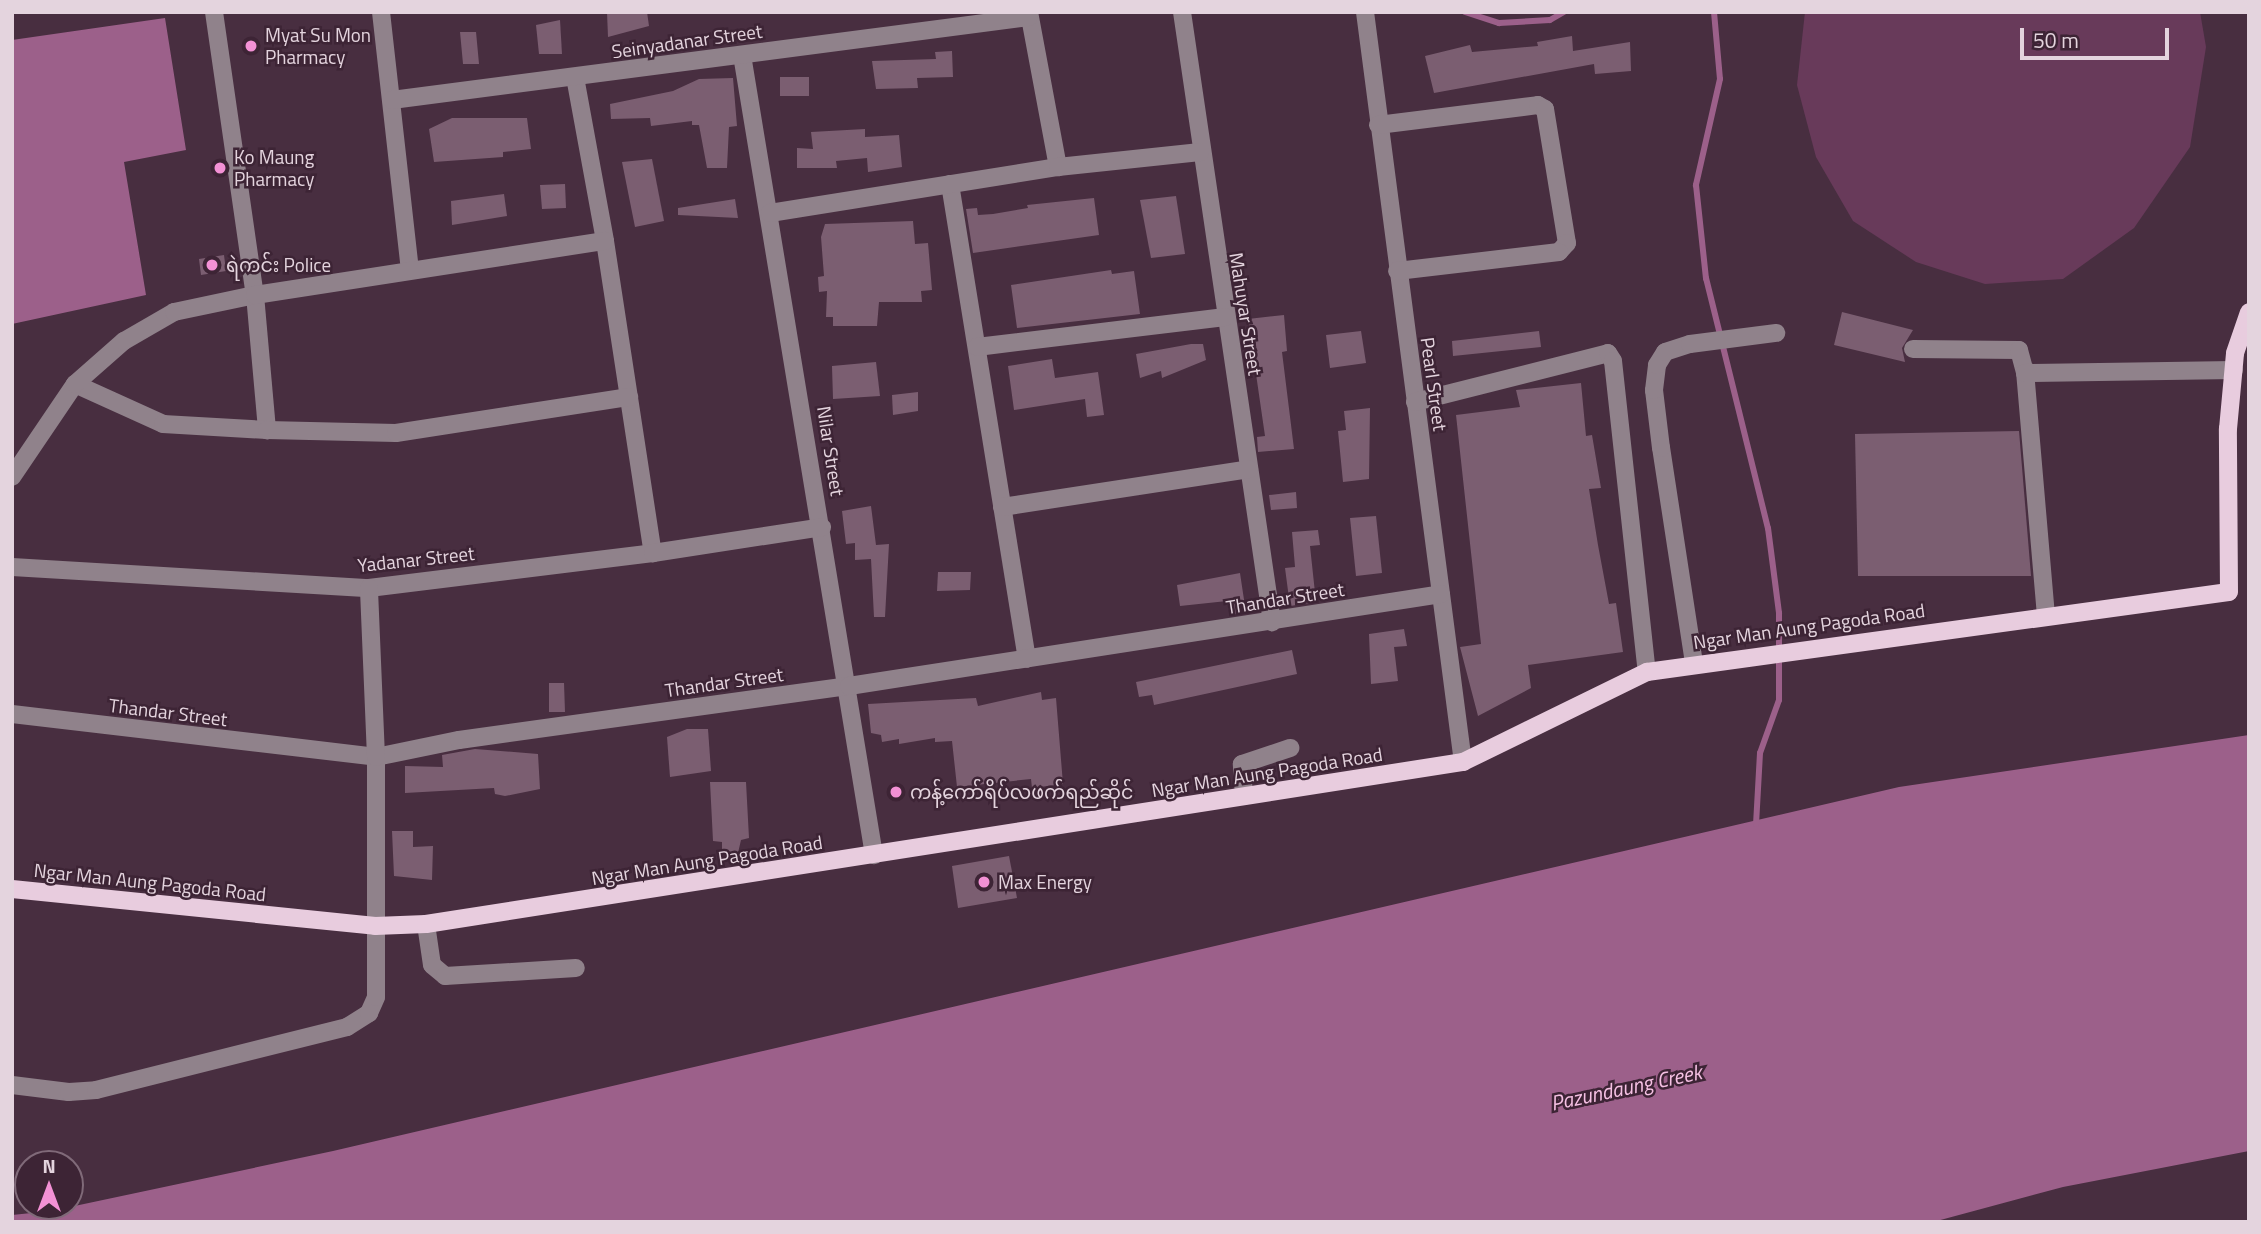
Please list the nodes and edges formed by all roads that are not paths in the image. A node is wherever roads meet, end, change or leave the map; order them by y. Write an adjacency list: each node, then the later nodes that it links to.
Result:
1 (215, 12): 17 (street)
2 (381, 12): 8 (street)
3 (1182, 12): 10 (street, Mahuyar Street)
4 (1365, 12): 9 (street, Pearl Street)
5 (1029, 15): 6 (street, Seinyadanar Street); 11 (street)
6 (742, 55): 7 (street, Seinyadanar Street); 13 (street, Nilar Street)
7 (575, 77): 8 (street, Seinyadanar Street); 14 (street)
8 (392, 100): 15 (street)
9 (1378, 125): 16 (street, Pearl Street); 16 (street)
10 (1200, 152): 11 (street); 19 (street, Mahuyar Street)
11 (1058, 167): 12 (street)
12 (950, 184): 13 (street); 21 (street)
13 (770, 213): 32 (street, Nilar Street)
14 (605, 241): 15 (street); 26 (street)
15 (410, 270): 17 (street)
16 (1397, 271): 27 (street, Pearl Street)
17 (255, 295): 25 (street); 28 (street)
18 (2249, 312): 23 (main road, Ngar Man Aung Pagoda Road)
19 (1225, 317): 21 (street); 29 (street, Mahuyar Street)
20 (1776, 333): 40 (street)
21 (976, 347): 31 (street)
22 (1913, 349): 24 (street)
23 (2234, 370): 24 (street); 37 (main road, Ngar Man Aung Pagoda Road)
24 (2025, 373): 37 (street)
25 (75, 384): 28 (street); 30 (street)
26 (629, 397): 28 (street); 33 (street)
27 (1415, 402): 36 (street, Pearl Street); 41 (street)
28 (267, 430)
29 (1249, 469): 31 (street); 38 (street, Mahuyar Street)
30 (12, 477)
31 (1002, 507): 39 (street)
32 (822, 527): 33 (street, Yadanar Street); 42 (street, Nilar Street)
33 (653, 553): 35 (street, Yadanar Street)
34 (12, 567): 35 (street, Yadanar Street)
35 (369, 588): 45 (street)
36 (1441, 594): 38 (street, Thandar Street); 46 (street, Pearl Street)
37 (2046, 615): 40 (main road, Ngar Man Aung Pagoda Road)
38 (1272, 622): 39 (street, Thandar Street)
39 (1027, 659): 42 (street, Thandar Street)
40 (1694, 663): 41 (main road, Ngar Man Aung Pagoda Road)
41 (1647, 672): 46 (main road, Ngar Man Aung Pagoda Road)
42 (849, 686): 45 (street, Thandar Street); 48 (street, Nilar Street)
43 (12, 714): 45 (street, Thandar Street)
44 (1290, 748): 47 (street)
45 (376, 757): 51 (street)
46 (1462, 762): 47 (main road, Ngar Man Aung Pagoda Road)
47 (1244, 796): 48 (main road, Ngar Man Aung Pagoda Road)
48 (874, 856): 50 (main road, Ngar Man Aung Pagoda Road)
49 (12, 889): 51 (main road, Ngar Man Aung Pagoda Road)
50 (426, 925): 51 (main road, Ngar Man Aung Pagoda Road); 52 (street)
51 (375, 926): 53 (street)
52 (576, 968)
53 (12, 1085)

